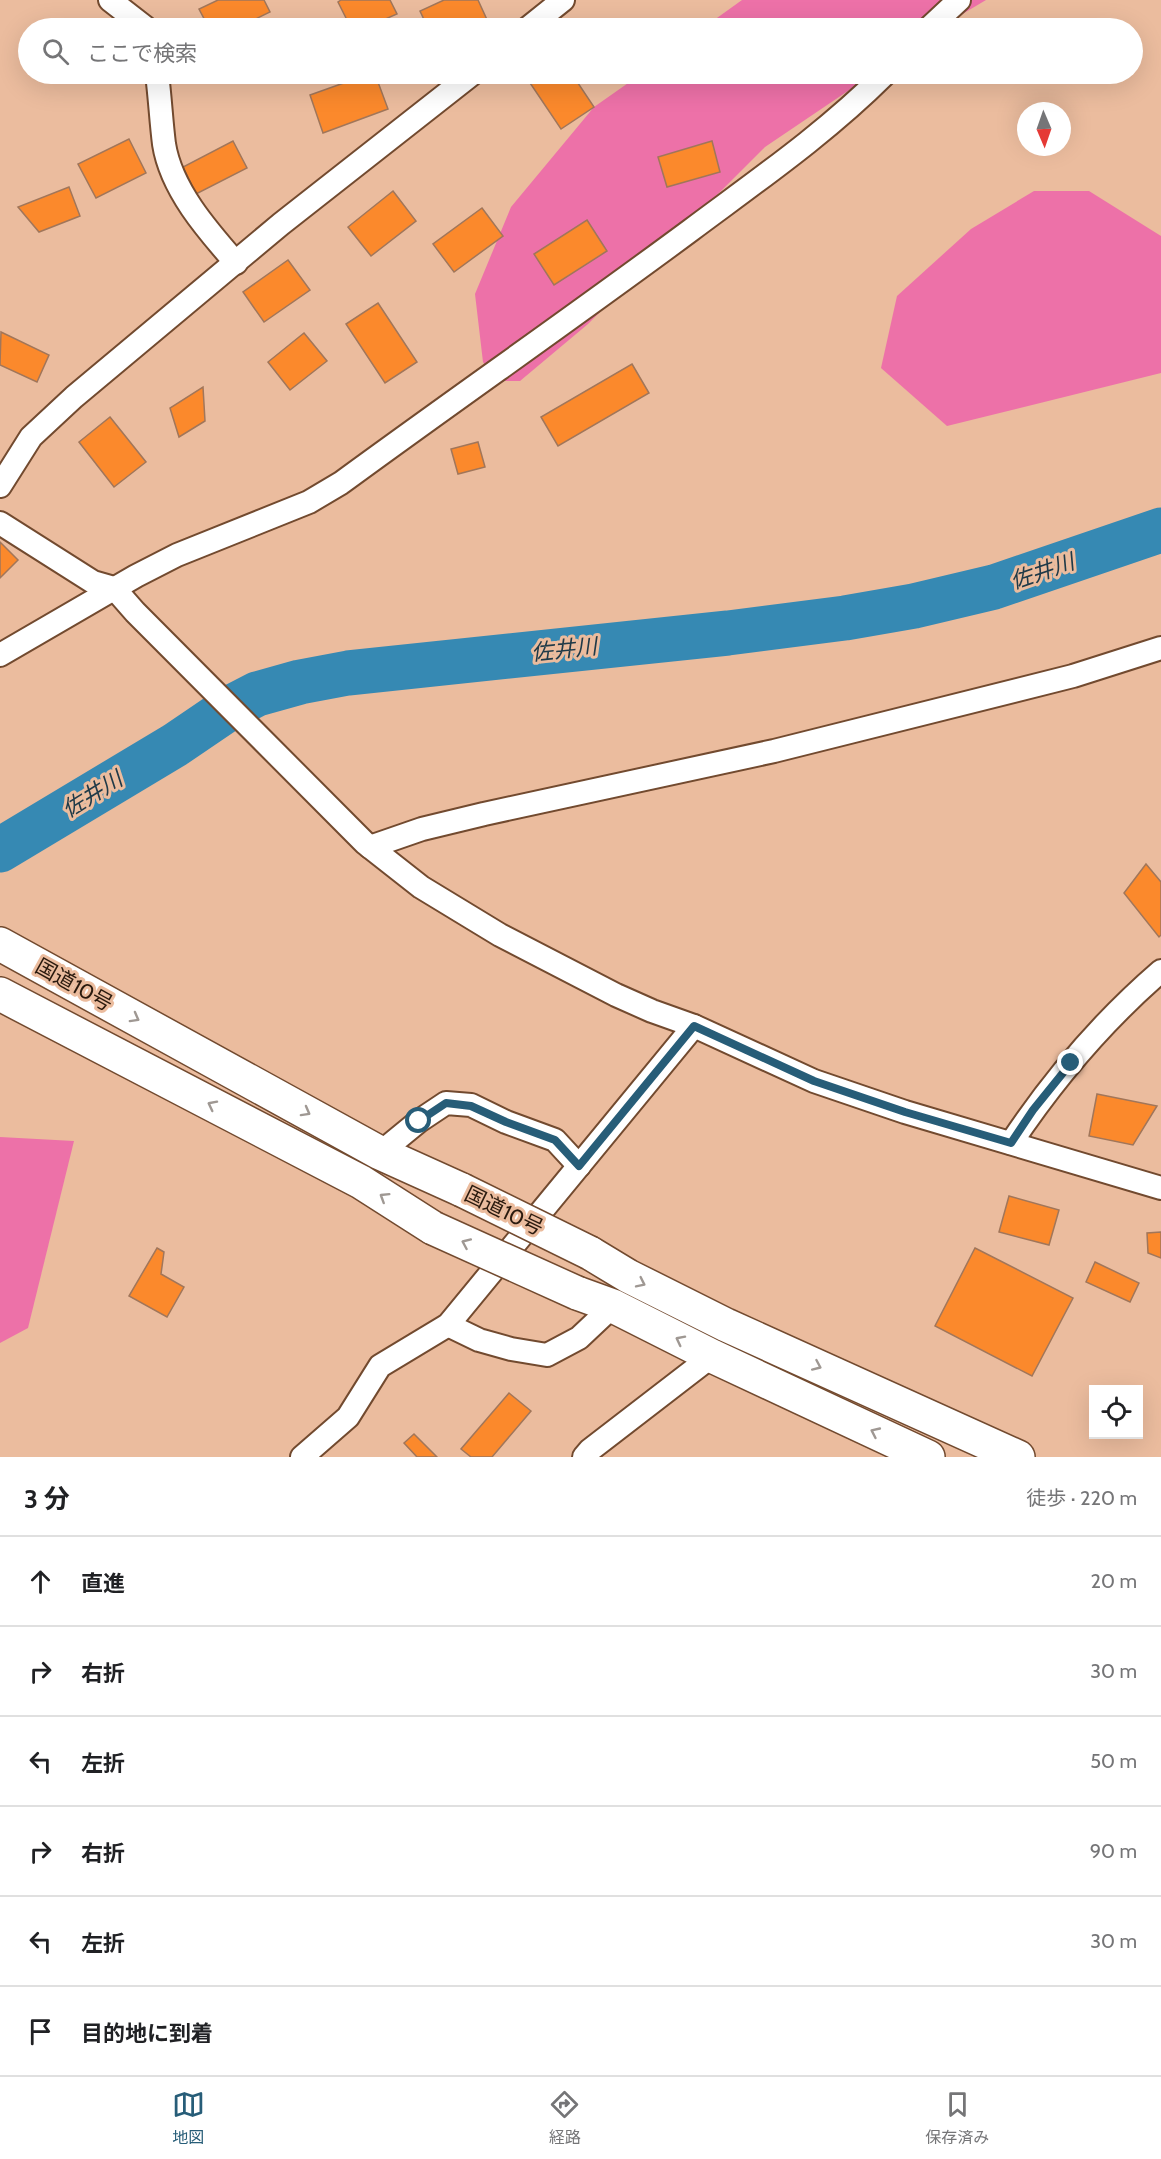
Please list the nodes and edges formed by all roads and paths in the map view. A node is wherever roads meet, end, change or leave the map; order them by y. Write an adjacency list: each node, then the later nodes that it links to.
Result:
1 (110, 0): 4 (street)
2 (563, 0): 5 (street)
3 (959, 0): 6 (street)
4 (133, 18)
5 (540, 18)
6 (940, 18)
7 (158, 84): 10 (street)
8 (459, 84): 10 (street)
9 (875, 84): 13 (street)
10 (236, 263): 11 (street)
11 (0, 486)
12 (0, 523): 13 (street)
13 (114, 588): 15 (street); 16 (street)
14 (1161, 648): 16 (street)
15 (0, 655)
16 (370, 847): 20 (street)
17 (0, 944): 22 (highway, 国道10号, one-way to 22)
18 (1161, 971): 21 (street)
19 (12, 1001): 25 (highway, 国道10号, one-way to 19, bridge)
20 (694, 1026): 21 (street); 23 (street)
21 (1011, 1143): 24 (street)
22 (380, 1153): 23 (street); 31 (highway, 国道10号, one-way to 31, bridge)
23 (579, 1166): 26 (street)
24 (1161, 1188)
25 (613, 1306): 26 (street); 27 (highway, 国道10号, one-way to 25)
26 (448, 1325): 28 (street)
27 (712, 1356): 29 (street); 30 (highway, 国道10号, one-way to 27)
28 (302, 1457)
29 (584, 1457)
30 (928, 1457)
31 (1018, 1457)

